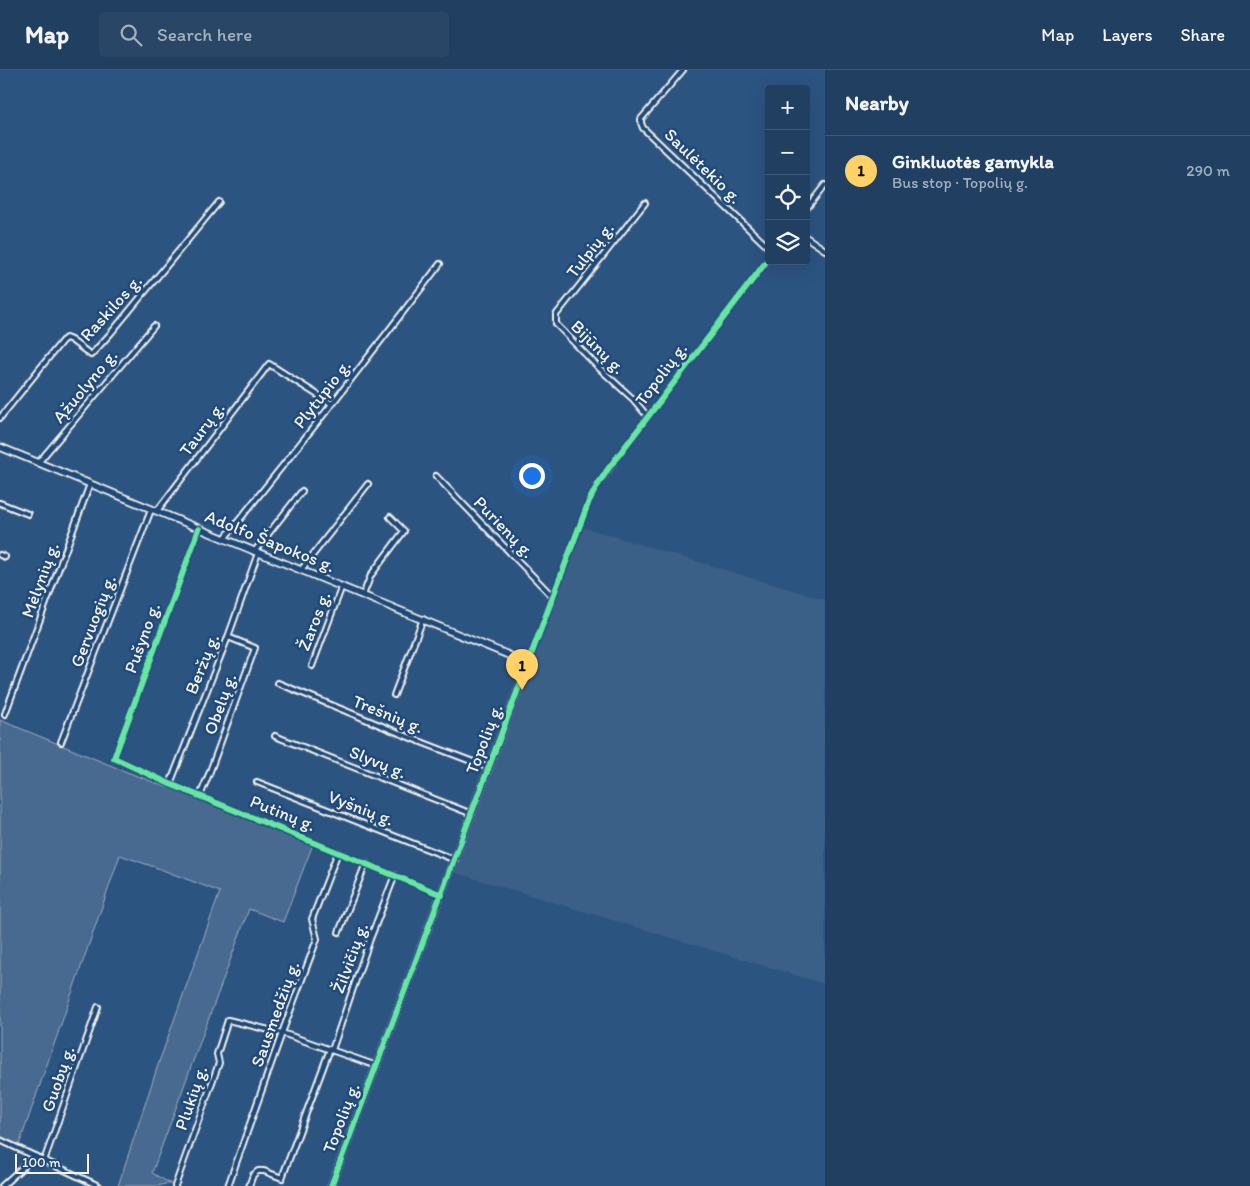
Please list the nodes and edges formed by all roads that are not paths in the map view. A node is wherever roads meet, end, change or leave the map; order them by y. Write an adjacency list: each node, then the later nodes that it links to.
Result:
1 (683, 70): 7 (street, Saulėtekio g.)
2 (825, 186): 5 (street)
3 (219, 202): 15 (street, Raskilos g.)
4 (645, 202): 11 (street, Tulpių g.)
5 (810, 204)
6 (810, 240): 8 (street)
7 (765, 244)
8 (825, 250)
9 (765, 263): 14 (street, Topolių g.)
10 (440, 264): 13 (street, Plytupio g.)
11 (556, 316): 14 (street, Bijūnų g.)
12 (154, 326): 17 (street, Ąžuolyno g.)
13 (332, 404): 23 (street, Taurų g.); 27 (street, Plytupio g.)
14 (648, 417): 34 (street, Topolių g.)
15 (0, 418)
16 (0, 447): 17 (street, Adolfo Šapokos g.)
17 (38, 463): 19 (street, Adolfo Šapokos g.)
18 (436, 476): 34 (street, Purienų g.)
19 (90, 484): 23 (street, Adolfo Šapokos g.); 41 (street, Mėlynių g.)
20 (368, 484): 31 (street)
21 (302, 491): 28 (street, Beržų g.)
22 (0, 503): 24 (street)
23 (154, 511): 26 (street, Adolfo Šapokos g.); 43 (street, Gervuogių g.)
24 (28, 514)
25 (390, 517): 33 (street)
26 (199, 529): 27 (street, Adolfo Šapokos g.); 44 (street, Pušyno g.)
27 (224, 539): 28 (street, Adolfo Šapokos g.)
28 (256, 552): 31 (street, Adolfo Šapokos g.); 36 (street, Beržų g.)
29 (0, 555): 30 (street)
30 (5, 557)
31 (301, 570): 32 (street, Adolfo Šapokos g.)
32 (342, 586): 33 (street, Adolfo Šapokos g.); 38 (street, Žaros g.)
33 (363, 595): 35 (street, Adolfo Šapokos g.)
34 (553, 597): 37 (street, Topolių g.)
35 (423, 619): 37 (street, Adolfo Šapokos g.); 40 (street)
36 (228, 638): 47 (street, Beržų g.); 48 (street, Obelų g.)
37 (528, 663): 45 (street, Topolių g.)
38 (312, 666)
39 (278, 683): 45 (street, Trešnių g.)
40 (394, 695)
41 (6, 714)
42 (275, 736): 49 (street, Slyvų g.)
43 (61, 742)
44 (114, 758): 47 (street, Putinų g.)
45 (489, 768): 49 (street, Topolių g.)
46 (257, 782): 51 (street, Vyšnių g.)
47 (170, 784): 48 (street, Putinų g.)
48 (200, 796): 50 (street, Putinų g.)
49 (472, 814): 51 (street, Topolių g.)
50 (338, 852): 52 (street, Putinų g.); 57 (street, Sausmedžių g.)
51 (455, 860): 54 (street, Topolių g.)
52 (366, 863): 53 (street, Putinų g.); 55 (street)
53 (396, 875): 54 (street, Putinų g.); 58 (street, Žilvičių g.)
54 (442, 895): 59 (street, Topolių g.)
55 (339, 932)
56 (98, 1007): 62 (street, Guobų g.)
57 (282, 1033): 58 (street); 65 (street, Plukių g.); 66 (street, Sausmedžių g.)
58 (331, 1050): 59 (street); 67 (street, Žilvičių g.)
59 (377, 1066): 68 (street, Topolių g.)
60 (0, 1140): 61 (street)
61 (35, 1156): 62 (street); 63 (street)
62 (44, 1160): 64 (street)
63 (2, 1186)
64 (99, 1186)
65 (175, 1186)
66 (228, 1186)
67 (249, 1186)
68 (331, 1186)

